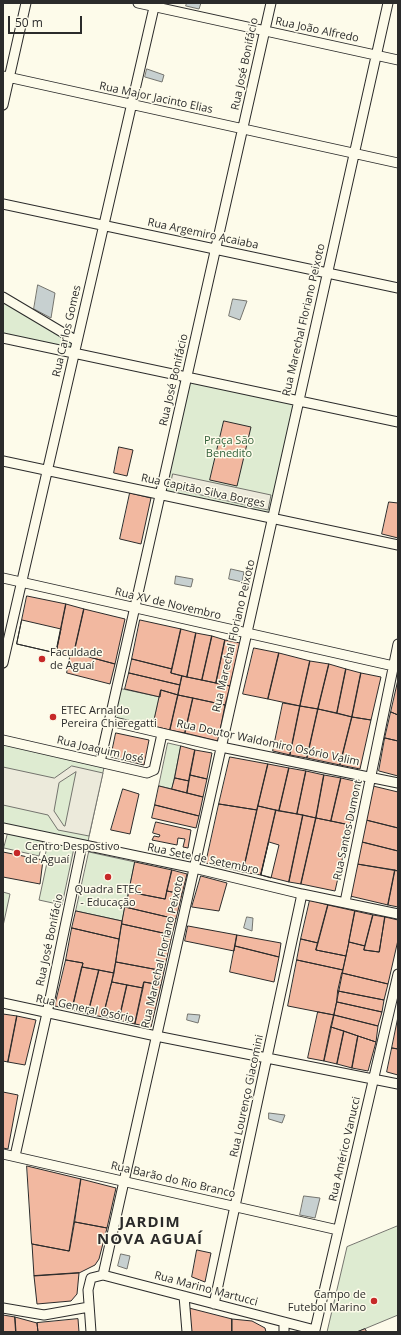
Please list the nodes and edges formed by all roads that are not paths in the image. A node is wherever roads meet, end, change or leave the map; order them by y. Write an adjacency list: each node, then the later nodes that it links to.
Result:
1 (26, 3): 9 (street)
2 (138, 3): 5 (street, Rua João Alfredo)
3 (271, 3): 6 (street, Rua José Bonifácio)
4 (388, 3): 7 (street, Rua Marechal Floriano Peixoto)
5 (154, 5): 6 (street, Rua João Alfredo); 10 (street, Rua Carlos Gomes)
6 (264, 31): 7 (street, Rua João Alfredo); 12 (street, Rua José Bonifácio)
7 (376, 55): 8 (street, Rua João Alfredo); 13 (street, Rua Marechal Floriano Peixoto)
8 (398, 60)
9 (6, 77): 10 (street, Rua Major Jacinto Elias); 11 (street)
10 (131, 104): 12 (street, Rua Major Jacinto Elias); 16 (street, Rua Carlos Gomes)
11 (3, 105)
12 (243, 129): 13 (street, Rua Major Jacinto Elias); 17 (street, Rua José Bonifácio)
13 (354, 154): 14 (street, Rua Major Jacinto Elias); 18 (street, Rua Marechal Floriano Peixoto)
14 (398, 164)
15 (3, 204): 16 (street, Rua Argemiro Acaiaba)
16 (104, 226): 17 (street, Rua Argemiro Acaiaba); 22 (street, Rua Carlos Gomes)
17 (216, 249): 18 (street, Rua Argemiro Acaiaba); 24 (street, Rua José Bonifácio)
18 (327, 273): 19 (street, Rua Argemiro Acaiaba); 25 (street, Rua Marechal Floriano Peixoto)
19 (398, 288)
20 (3, 297): 22 (street)
21 (3, 338): 23 (street)
22 (77, 341): 23 (street, Rua Carlos Gomes)
23 (74, 353): 24 (street); 28 (street, Rua Carlos Gomes)
24 (186, 377): 25 (street); 29 (street, Rua José Bonifácio)
25 (298, 401): 26 (street); 30 (street, Rua Marechal Floriano Peixoto)
26 (398, 422)
27 (3, 461): 28 (street, Rua Capitão Silva Borges)
28 (47, 471): 29 (street, Rua Capitão Silva Borges); 33 (street, Rua Carlos Gomes)
29 (160, 494): 30 (street, Rua Capitão Silva Borges); 34 (street, Rua José Bonifácio)
30 (272, 518): 31 (street, Rua Capitão Silva Borges); 35 (street, Rua Marechal Floriano Peixoto)
31 (398, 545)
32 (3, 578): 33 (street, Rua XV de Novembro)
33 (22, 582): 34 (street, Rua XV de Novembro); 37 (street, Rua Carlos Gomes)
34 (135, 609): 35 (street, Rua XV de Novembro); 39 (street, Rua José Bonifácio)
35 (246, 634): 38 (street, Rua XV de Novembro); 42 (street, Rua Marechal Floriano Peixoto)
36 (398, 644): 38 (street, Rua Santos Dumont)
37 (3, 663)
38 (396, 667): 44 (street, Rua Santos Dumont)
39 (110, 721): 40 (street, Rua Doutor Waldomiro Osório Valim); 43 (street, Rua José Bonifácio)
40 (162, 734): 42 (street, Rua Doutor Waldomiro Osório Valim); 43 (street, Rua Joaquim José)
41 (3, 740): 43 (street, Rua Joaquim José)
42 (221, 747): 44 (street, Rua Doutor Waldomiro Osório Valim); 48 (street, Rua Marechal Floriano Peixoto)
43 (100, 762)
44 (371, 777): 45 (street, Rua Doutor Waldomiro Osório Valim); 50 (street, Rua Santos Dumont)
45 (398, 783)
46 (3, 828): 47 (street, Rua Sete de Setembro)
47 (82, 845): 48 (street, Rua Sete de Setembro); 54 (street, Rua José Bonifácio)
48 (194, 868): 49 (street, Rua Sete de Setembro); 55 (street, Rua Marechal Floriano Peixoto)
49 (302, 894): 50 (street, Rua Sete de Setembro); 56 (street, Rua Lourenço Giacomini)
50 (345, 902): 51 (street, Rua Sete de Setembro)
51 (398, 914)
52 (398, 974): 57 (street, Rua Américo Vanucci)
53 (3, 1003): 54 (street, Rua General Osório)
54 (47, 1013): 55 (street, Rua General Osório); 60 (street, Rua José Bonifácio)
55 (156, 1036): 56 (street, Rua General Osório); 61 (street, Rua Marechal Floriano Peixoto)
56 (267, 1058): 57 (street, Rua General Osório); 62 (street, Rua Lourenço Giacomini)
57 (374, 1080): 58 (street, Rua General Osório); 63 (street, Rua Américo Vanucci)
58 (398, 1084)
59 (3, 1154): 60 (street, Rua Barão do Rio Branco)
60 (15, 1156): 61 (street, Rua Barão do Rio Branco)
61 (124, 1181): 62 (street, Rua Barão do Rio Branco); 64 (street, Rua Marechal Floriano Peixoto)
62 (235, 1206): 63 (street, Rua Barão do Rio Branco); 66 (street, Rua Lourenço Giacomini)
63 (338, 1230): 70 (street, Rua Américo Vanucci)
64 (103, 1274): 65 (street, Rua Marino Martucci); 67 (street)
65 (184, 1296): 66 (street, Rua Marino Martucci); 72 (street)
66 (214, 1304): 69 (street, Rua Marino Martucci)
67 (89, 1307): 68 (street); 71 (street)
68 (3, 1308)
69 (284, 1322): 70 (street, Rua Marino Martucci); 73 (street)
70 (316, 1331)
71 (91, 1332)
72 (187, 1332)
73 (284, 1332)

